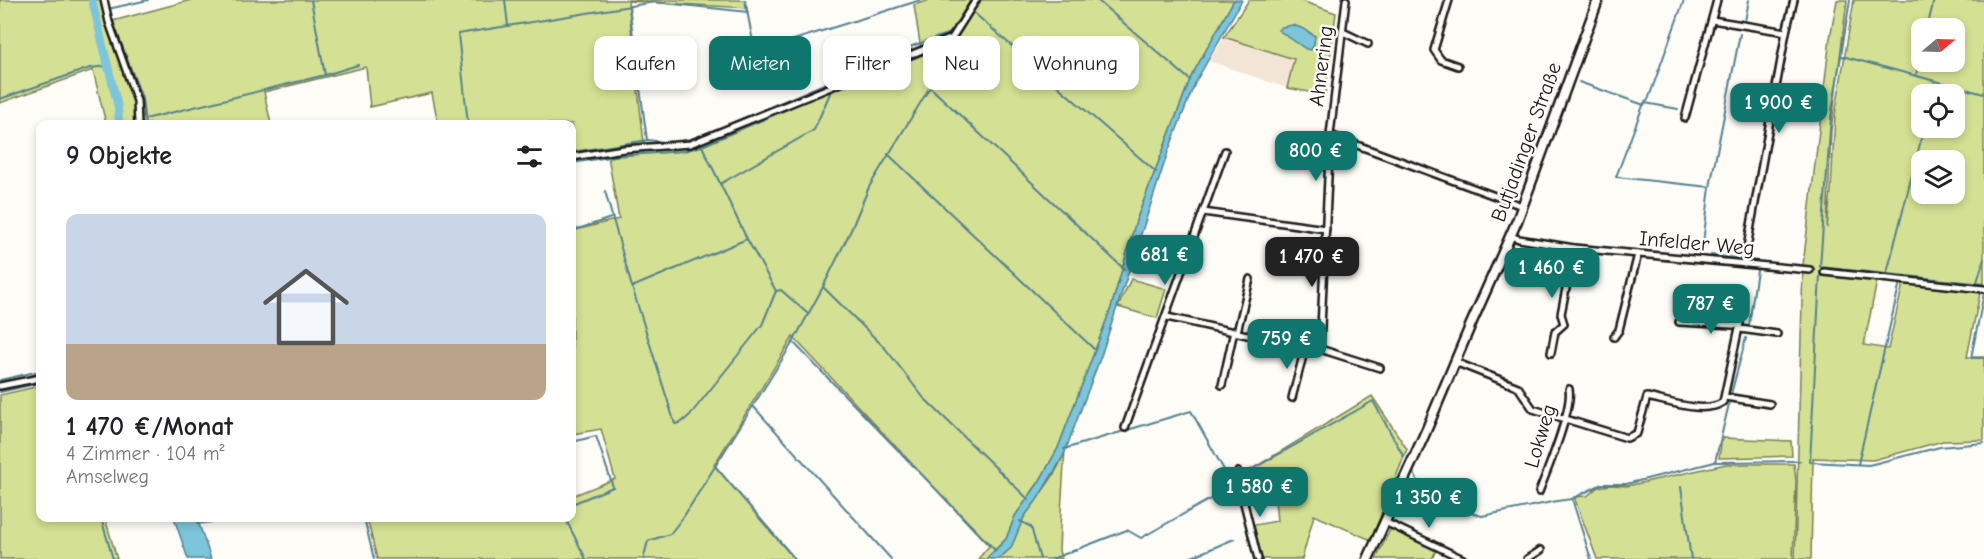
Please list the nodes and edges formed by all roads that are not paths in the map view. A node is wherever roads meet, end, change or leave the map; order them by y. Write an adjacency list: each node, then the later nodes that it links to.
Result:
1 (104, 0): 14 (street)
2 (976, 0): 17 (street)
3 (1346, 0): 9 (street, Ahnering)
4 (1449, 0): 12 (street)
5 (1598, 0): 18 (main road, Butjadinger Straße)
6 (1716, 0): 8 (street)
7 (1794, 0): 10 (street)
8 (1712, 20): 10 (street); 13 (street)
9 (1342, 32): 11 (street); 15 (street, Ahnering)
10 (1786, 32): 24 (street)
11 (1368, 44)
12 (1458, 66)
13 (1685, 118)
14 (138, 120)
15 (1329, 135): 18 (street); 20 (street, Ahnering)
16 (1225, 151): 19 (street)
17 (576, 156)
18 (1522, 206): 21 (main road, Butjadinger Straße)
19 (1203, 212): 20 (street); 29 (street)
20 (1326, 229): 36 (street, Ahnering)
21 (1510, 236): 22 (street, Infelder Weg); 38 (main road, Butjadinger Straße)
22 (1574, 248): 23 (street, Infelder Weg); 37 (street)
23 (1638, 254): 24 (street, Infelder Weg); 34 (street)
24 (1744, 264): 25 (street, Infelder Weg)
25 (1810, 270)
26 (1824, 272): 28 (street)
27 (1250, 279): 32 (street)
28 (1984, 289)
29 (1167, 317): 32 (street); 48 (street)
30 (1679, 322): 31 (street)
31 (1740, 326): 33 (street); 44 (street)
32 (1236, 332): 35 (street); 41 (street)
33 (1777, 334)
34 (1614, 337)
35 (1305, 348): 36 (street); 45 (street)
36 (1320, 349): 39 (street)
37 (1551, 353)
38 (1455, 362): 47 (street); 51 (main road, Butjadinger Straße)
39 (1380, 368)
40 (36, 379): 42 (street)
41 (1222, 385)
42 (0, 386)
43 (1569, 389): 47 (street, Lokweg)
44 (1725, 397): 46 (street); 47 (street)
45 (1292, 398)
46 (1770, 404)
47 (1564, 419): 50 (street, Lokweg)
48 (1125, 428)
49 (1239, 472): 53 (street)
50 (1539, 492)
51 (1385, 522): 54 (main road, Butjadinger Straße); 55 (street)
52 (1541, 550): 56 (street)
53 (1258, 559)
54 (1368, 559)
55 (1461, 559)
56 (1527, 559)

